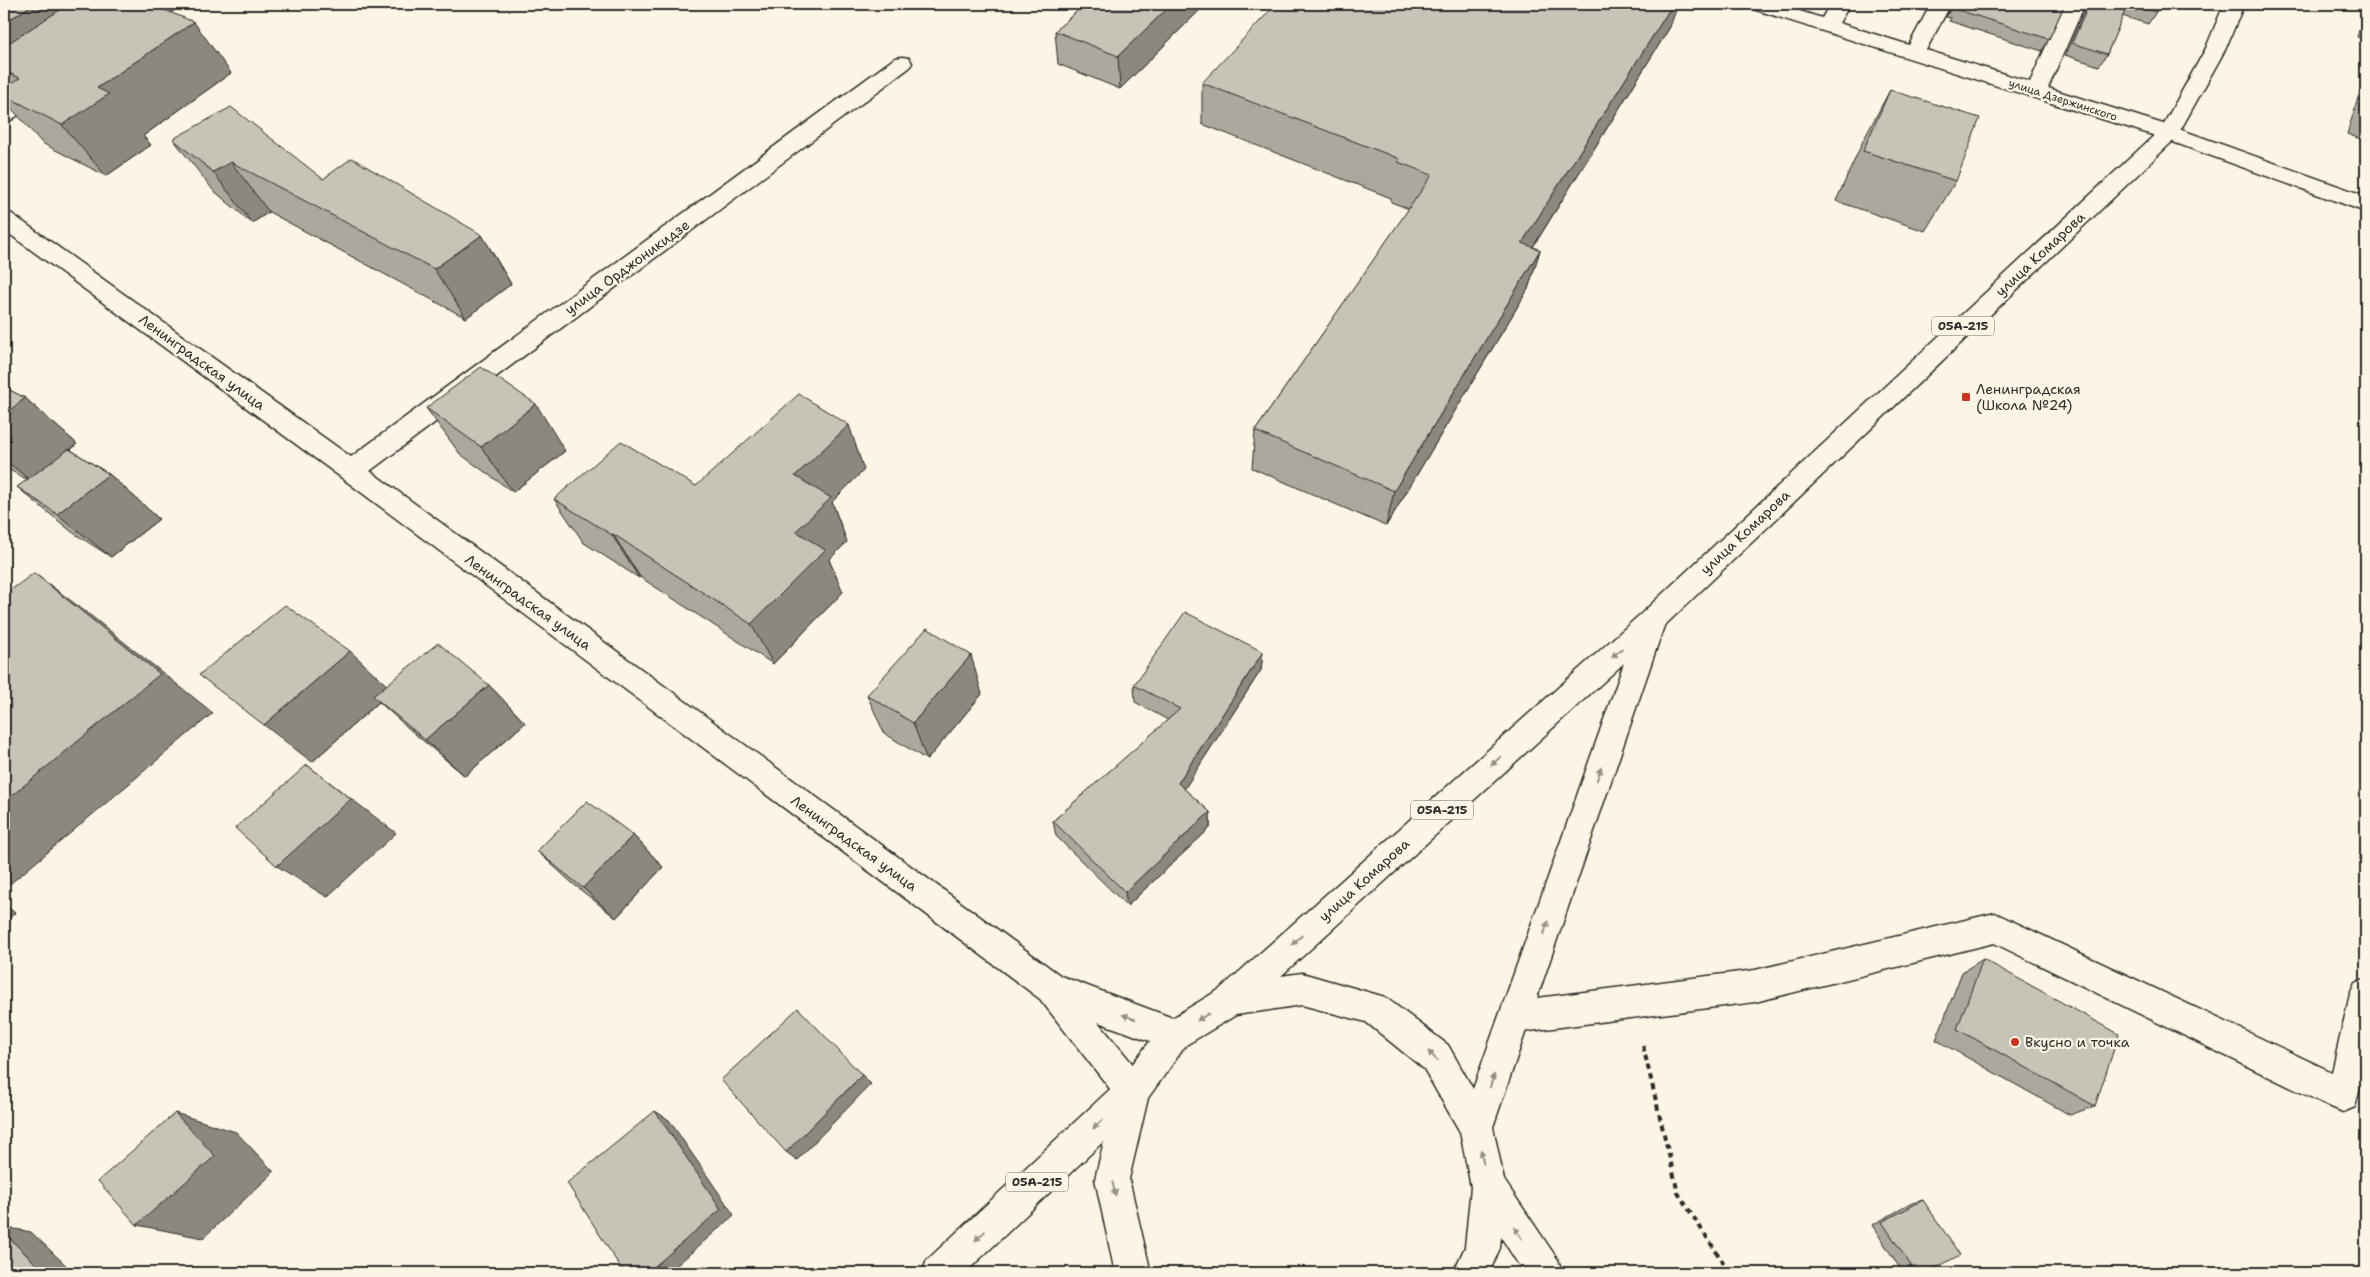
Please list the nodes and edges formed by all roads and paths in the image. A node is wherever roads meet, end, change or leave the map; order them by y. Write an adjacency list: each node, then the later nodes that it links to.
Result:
1 (169, 4): 8 (main road)
2 (1757, 4): 7 (main road, улица Дзержинского)
3 (1840, 4): 7 (main road)
4 (1941, 4): 9 (main road)
5 (2075, 4): 12 (main road)
6 (2234, 4): 14 (main road, улица Комарова / 05А-215)
7 (1827, 26): 9 (main road, улица Дзержинского)
8 (111, 43)
9 (1915, 52): 12 (main road, улица Дзержинского)
10 (902, 63): 17 (main road, улица Орджоникидзе)
11 (62, 76): 13 (main road)
12 (2036, 91): 14 (main road, улица Дзержинского)
13 (4, 115)
14 (2169, 133): 15 (main road, улица Дзержинского); 18 (main road, улица Комарова / 05А-215)
15 (2366, 204)
16 (4, 219): 17 (main road, Ленинградская улица)
17 (351, 471): 19 (main road, Ленинградская улица)
18 (1653, 620): 21 (main road, улица Комарова / 05А-215, one-way to 21); 23 (main road, улица Комарова / 05А-215, one-way to 18)
19 (1051, 988): 24 (main road, Ленинградская улица, one-way to 19); 25 (main road, Ленинградская улица)
20 (2366, 994): 22 (main road)
21 (1230, 1000): 24 (main road, 05А-215, one-way to 24); 26 (main road, one-way to 21)
22 (1632, 1003): 23 (main road); 32 (path)
23 (1515, 1017): 26 (main road, улица Комарова / 05А-215, one-way to 23)
24 (1175, 1034): 25 (main road, 05А-215)
25 (1133, 1091): 28 (main road, 05А-215, one-way to 28); 29 (main road, one-way to 29)
26 (1476, 1127): 27 (main road, one-way to 26)
27 (1488, 1187): 30 (main road); 31 (main road, one-way to 27)
28 (940, 1273)
29 (1133, 1273)
30 (1471, 1273)
31 (1546, 1273)
32 (1730, 1273)

